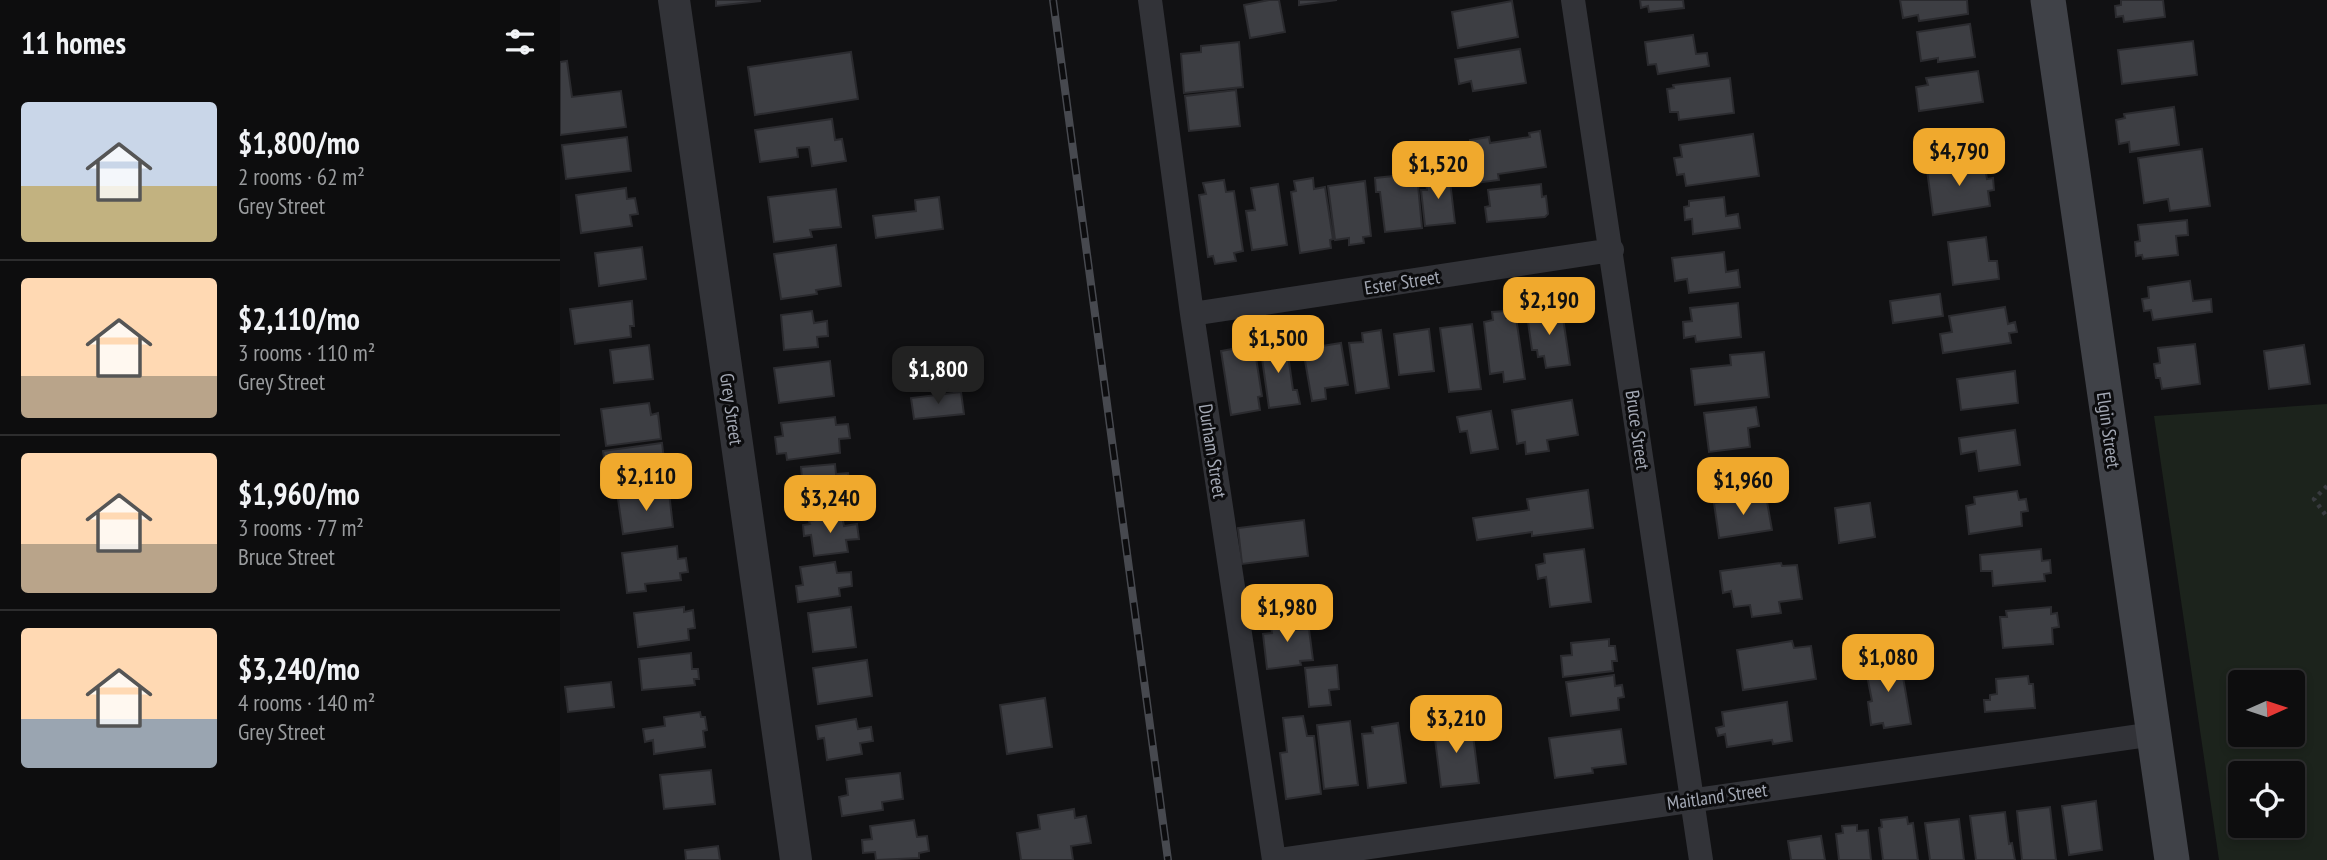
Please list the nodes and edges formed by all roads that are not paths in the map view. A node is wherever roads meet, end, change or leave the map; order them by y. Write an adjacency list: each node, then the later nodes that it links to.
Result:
1 (674, 0): 9 (street, Grey Street)
2 (1150, 0): 6 (street, Durham Street)
3 (1573, 0): 5 (street, Bruce Street)
4 (2048, 0): 7 (main road, Elgin Street)
5 (1612, 250): 6 (street, Ester Street); 8 (street, Bruce Street)
6 (1192, 314): 10 (street, Durham Street)
7 (2154, 734): 8 (street, Maitland Street); 13 (main road, Elgin Street)
8 (1693, 800): 11 (street, Maitland Street); 12 (street, Bruce Street)
9 (796, 860)
10 (1274, 860)
11 (1280, 860)
12 (1701, 860)
13 (2172, 860)

